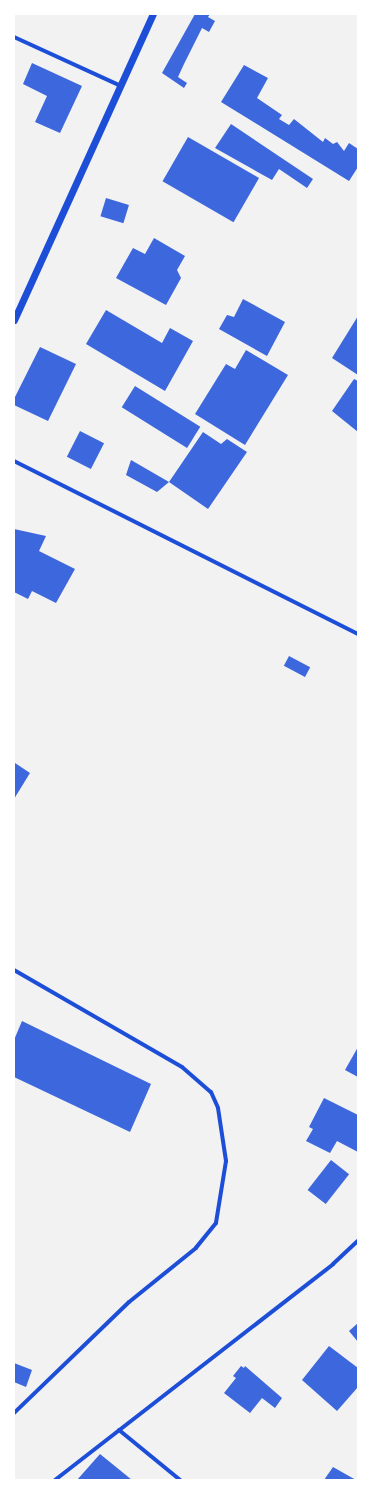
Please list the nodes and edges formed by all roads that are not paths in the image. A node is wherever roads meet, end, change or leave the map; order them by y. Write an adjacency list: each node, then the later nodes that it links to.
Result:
1 (153, 14): 3 (street)
2 (14, 37): 3 (street)
3 (119, 85): 4 (street)
4 (14, 320)
5 (14, 461): 6 (street)
6 (358, 634)
7 (14, 970): 9 (street)
8 (358, 1241): 10 (street)
9 (14, 1414)
10 (119, 1430): 11 (street); 12 (street)
11 (55, 1480)
12 (180, 1480)

